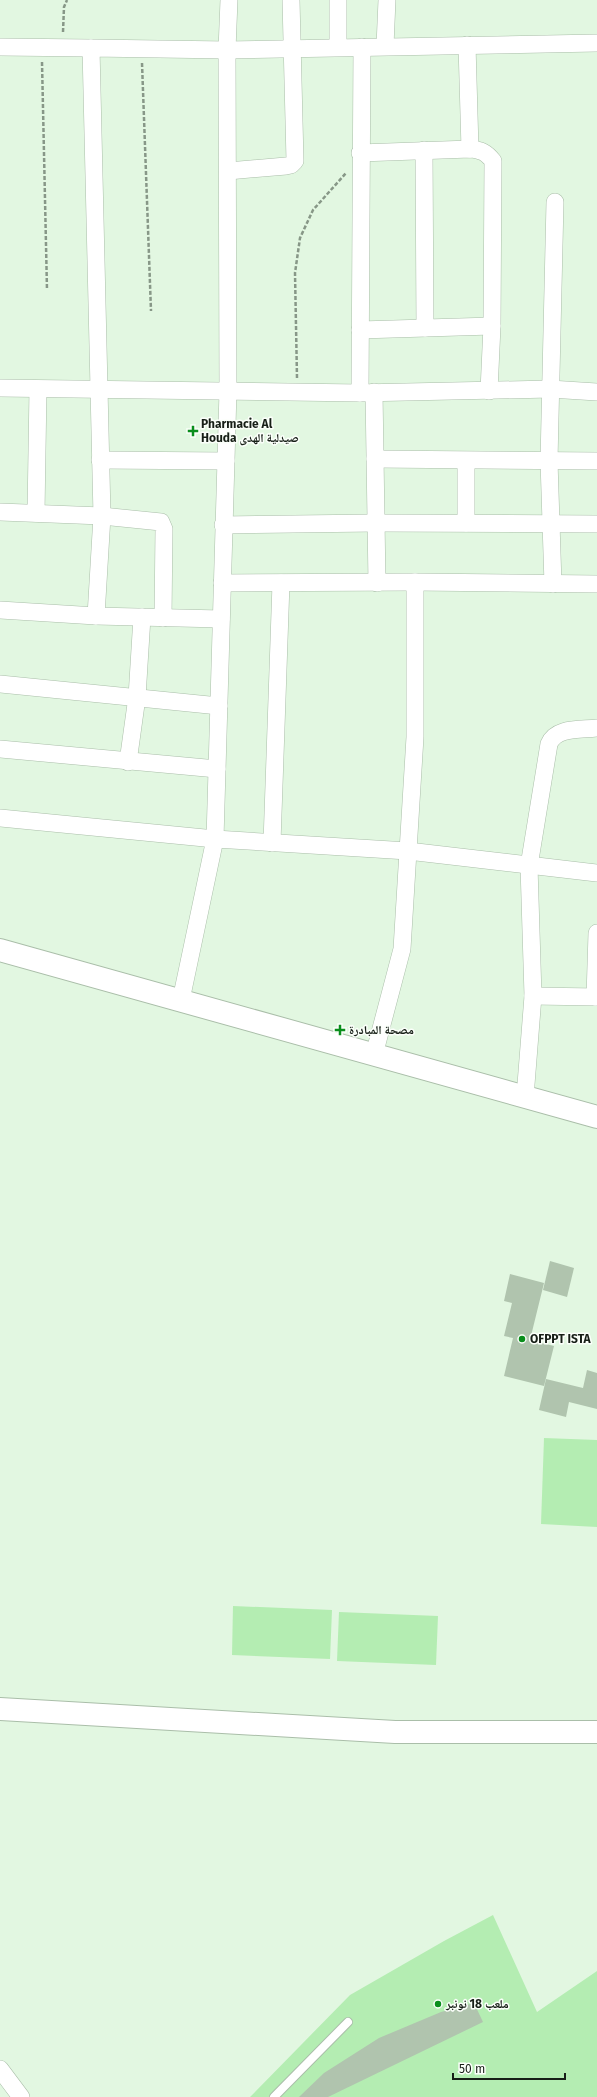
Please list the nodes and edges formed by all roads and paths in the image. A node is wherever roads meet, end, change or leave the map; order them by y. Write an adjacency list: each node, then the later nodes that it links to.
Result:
1 (67, 0): 13 (path)
2 (229, 0): 17 (street)
3 (291, 0): 15 (street)
4 (338, 0): 12 (street)
5 (388, 0): 9 (street)
6 (597, 43): 7 (street)
7 (467, 45): 9 (street); 18 (street)
8 (362, 46): 9 (street); 12 (street); 20 (street)
9 (385, 46)
10 (0, 47): 11 (street)
11 (42, 47): 13 (street); 23 (path)
12 (338, 47): 15 (street)
13 (62, 48): 14 (street)
14 (90, 48): 16 (street); 30 (street)
15 (291, 48): 17 (street); 21 (street)
16 (142, 49): 17 (street); 24 (path)
17 (227, 50): 21 (street)
18 (470, 149): 19 (street); 25 (street)
19 (424, 150): 20 (street); 26 (street)
20 (360, 154): 27 (street); 33 (path)
21 (228, 171): 32 (street)
22 (555, 202): 31 (street)
23 (47, 290)
24 (151, 311)
25 (492, 326): 26 (street); 34 (street)
26 (425, 328): 27 (street)
27 (360, 330): 35 (street)
28 (0, 388): 29 (street)
29 (38, 388): 30 (street); 44 (street)
30 (99, 389): 32 (street); 38 (street)
31 (550, 389): 34 (street); 36 (street); 41 (street)
32 (228, 391): 33 (street); 39 (street)
33 (297, 391): 35 (street)
34 (489, 391): 35 (street)
35 (367, 392): 37 (street)
36 (597, 392)
37 (375, 459): 40 (street); 46 (street)
38 (100, 460): 39 (street); 45 (street)
39 (226, 461): 50 (street)
40 (466, 461): 41 (street); 47 (street)
41 (549, 461): 42 (street); 48 (street)
42 (597, 461)
43 (0, 512): 44 (street)
44 (36, 513): 45 (street)
45 (102, 516): 58 (street); 60 (street)
46 (375, 523): 47 (street); 50 (street); 51 (street)
47 (466, 523): 48 (street)
48 (552, 524): 49 (street); 55 (street)
49 (597, 524)
50 (224, 525): 53 (street)
51 (377, 582): 52 (street); 54 (street)
52 (415, 582): 55 (street); 72 (street)
53 (222, 583): 54 (street); 61 (street)
54 (281, 583): 71 (street)
55 (553, 584): 56 (street)
56 (597, 584)
57 (0, 610): 58 (street)
58 (96, 616): 59 (street)
59 (142, 617): 60 (street); 63 (street)
60 (163, 618): 61 (street)
61 (221, 619): 64 (street)
62 (0, 684): 63 (street)
63 (137, 697): 64 (street); 67 (street)
64 (219, 706): 68 (street)
65 (597, 728): 73 (street)
66 (0, 749): 67 (street)
67 (128, 762): 68 (street)
68 (218, 769): 70 (street)
69 (0, 818): 70 (street)
70 (215, 838): 71 (street); 79 (street)
71 (272, 843): 72 (street)
72 (408, 851): 73 (street); 80 (street)
73 (529, 866): 74 (street); 77 (street)
74 (597, 873)
75 (597, 934): 78 (street)
76 (0, 950): 79 (street)
77 (533, 996): 78 (street); 81 (street)
78 (596, 997)
79 (181, 1000): 80 (street)
80 (374, 1055): 81 (street)
81 (525, 1097): 82 (street)
82 (597, 1118)
83 (0, 1709): 84 (street)
84 (597, 1732)
85 (348, 2022): 88 (lane)
86 (0, 2069): 87 (street)
87 (21, 2097)
88 (274, 2097)

